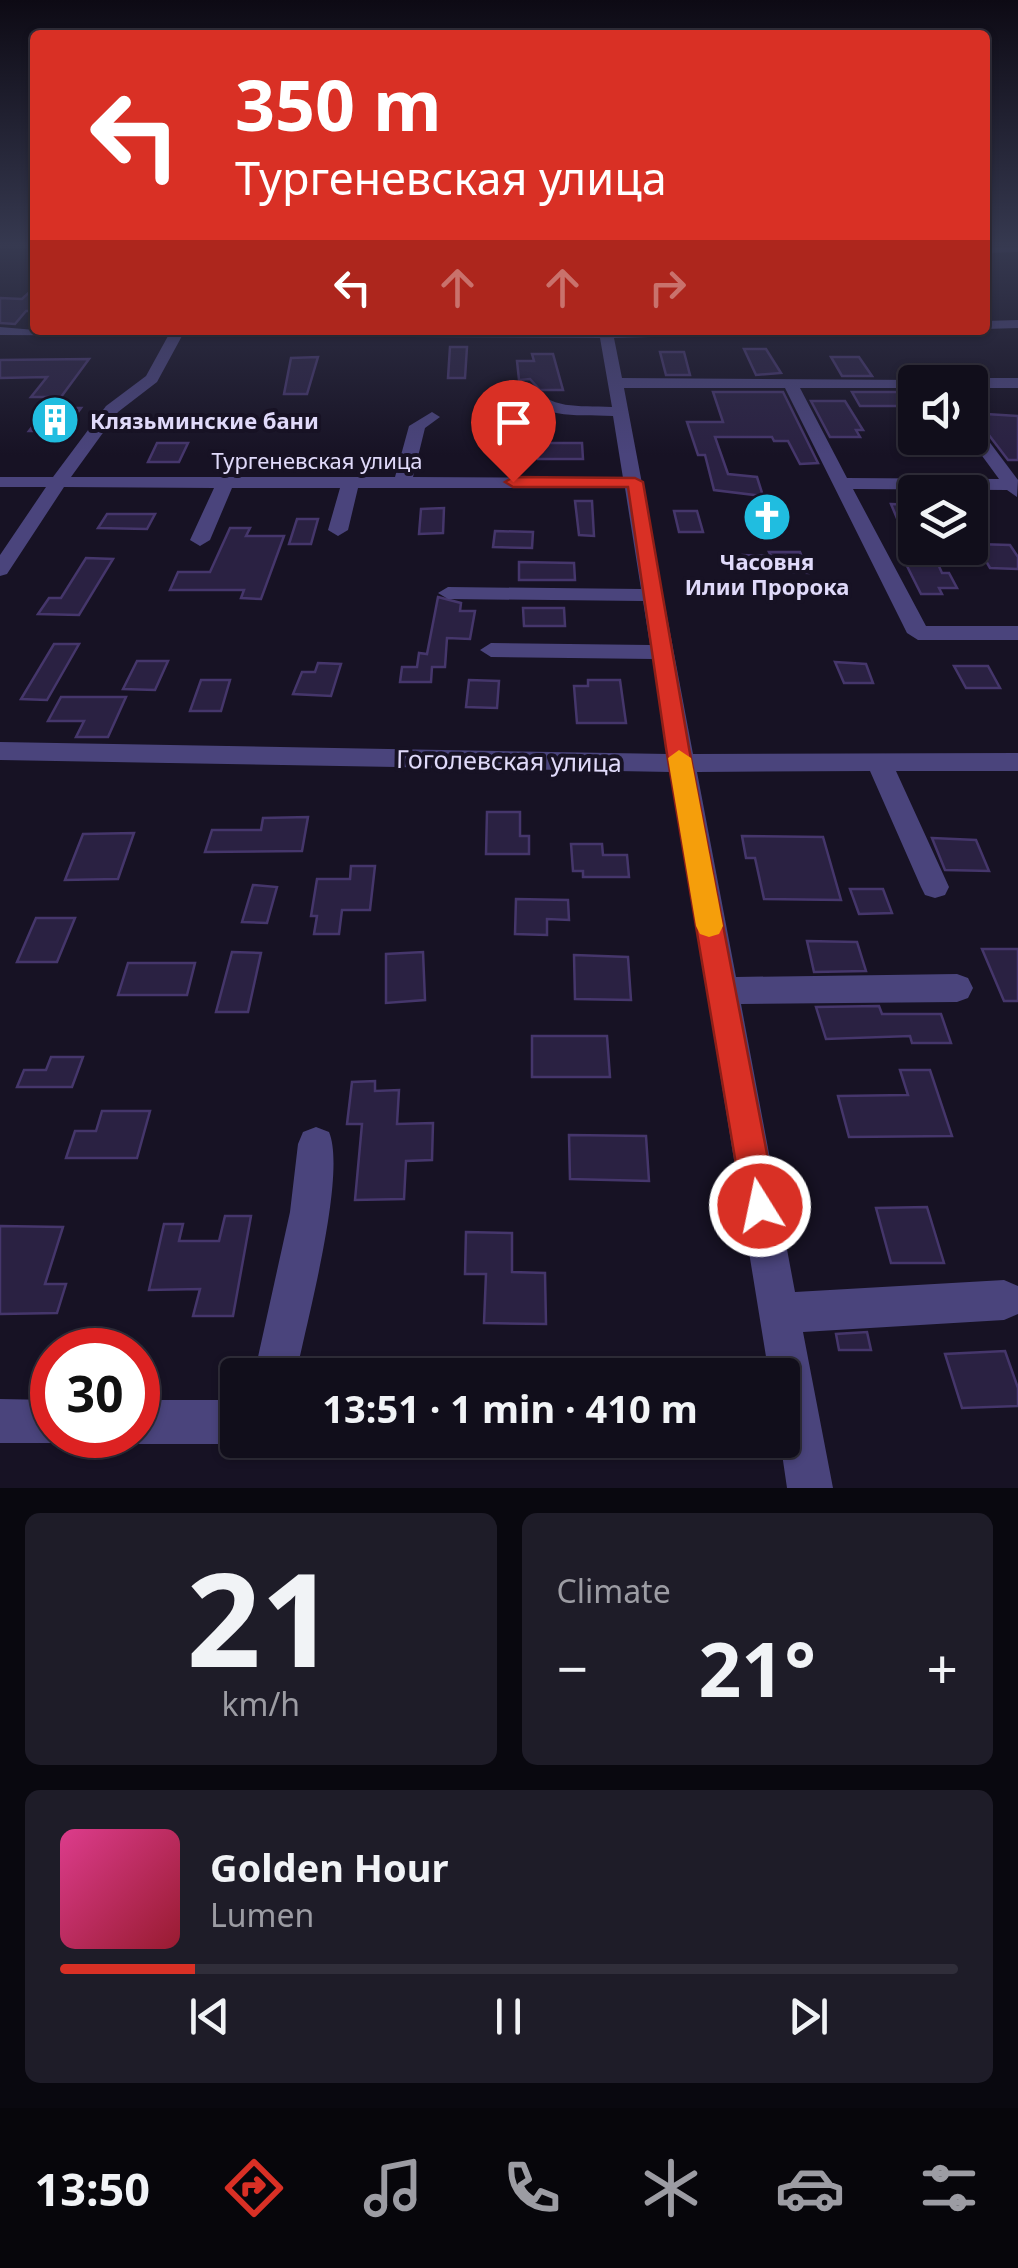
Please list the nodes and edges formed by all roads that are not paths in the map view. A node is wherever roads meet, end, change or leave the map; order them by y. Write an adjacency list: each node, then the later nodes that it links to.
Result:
1 (1018, 324): 2 (street)
2 (990, 325)
3 (0, 331): 4 (street)
4 (30, 331)
5 (176, 335): 17 (street)
6 (608, 335): 7 (street)
7 (617, 383): 8 (street); 13 (street)
8 (790, 383): 9 (street); 22 (street)
9 (898, 383)
10 (988, 383): 11 (street)
11 (1018, 383)
12 (522, 384): 13 (street)
13 (622, 412): 21 (street)
14 (432, 417): 20 (street)
15 (988, 451): 23 (street)
16 (0, 482): 17 (street, Тургеневская улица)
17 (57, 482): 18 (street, Тургеневская улица); 26 (street)
18 (226, 482): 19 (street, Тургеневская улица); 25 (street)
19 (351, 482): 20 (street, Тургеневская улица); 24 (street)
20 (403, 482): 21 (street, Тургеневская улица)
21 (635, 482): 28 (street)
22 (843, 483): 23 (street); 29 (street)
23 (1016, 488)
24 (338, 530)
25 (200, 540)
26 (0, 570)
27 (448, 593): 28 (street)
28 (653, 595): 31 (street)
29 (1018, 633)
30 (491, 650): 31 (street)
31 (661, 652): 35 (street)
32 (0, 750): 35 (street, Гоголевская улица)
33 (879, 762): 34 (street, Гоголевская улица); 35 (street, Гоголевская улица); 36 (street)
34 (1018, 762)
35 (680, 763): 38 (street)
36 (935, 887)
37 (958, 988): 38 (street)
38 (721, 991): 41 (street)
39 (316, 1144): 42 (street)
40 (1004, 1300): 41 (street)
41 (779, 1314): 43 (street)
42 (279, 1358)
43 (784, 1358)
44 (0, 1421): 45 (street)
45 (30, 1421)
46 (160, 1422): 47 (street)
47 (220, 1422)
48 (800, 1455): 49 (street)
49 (810, 1488)

